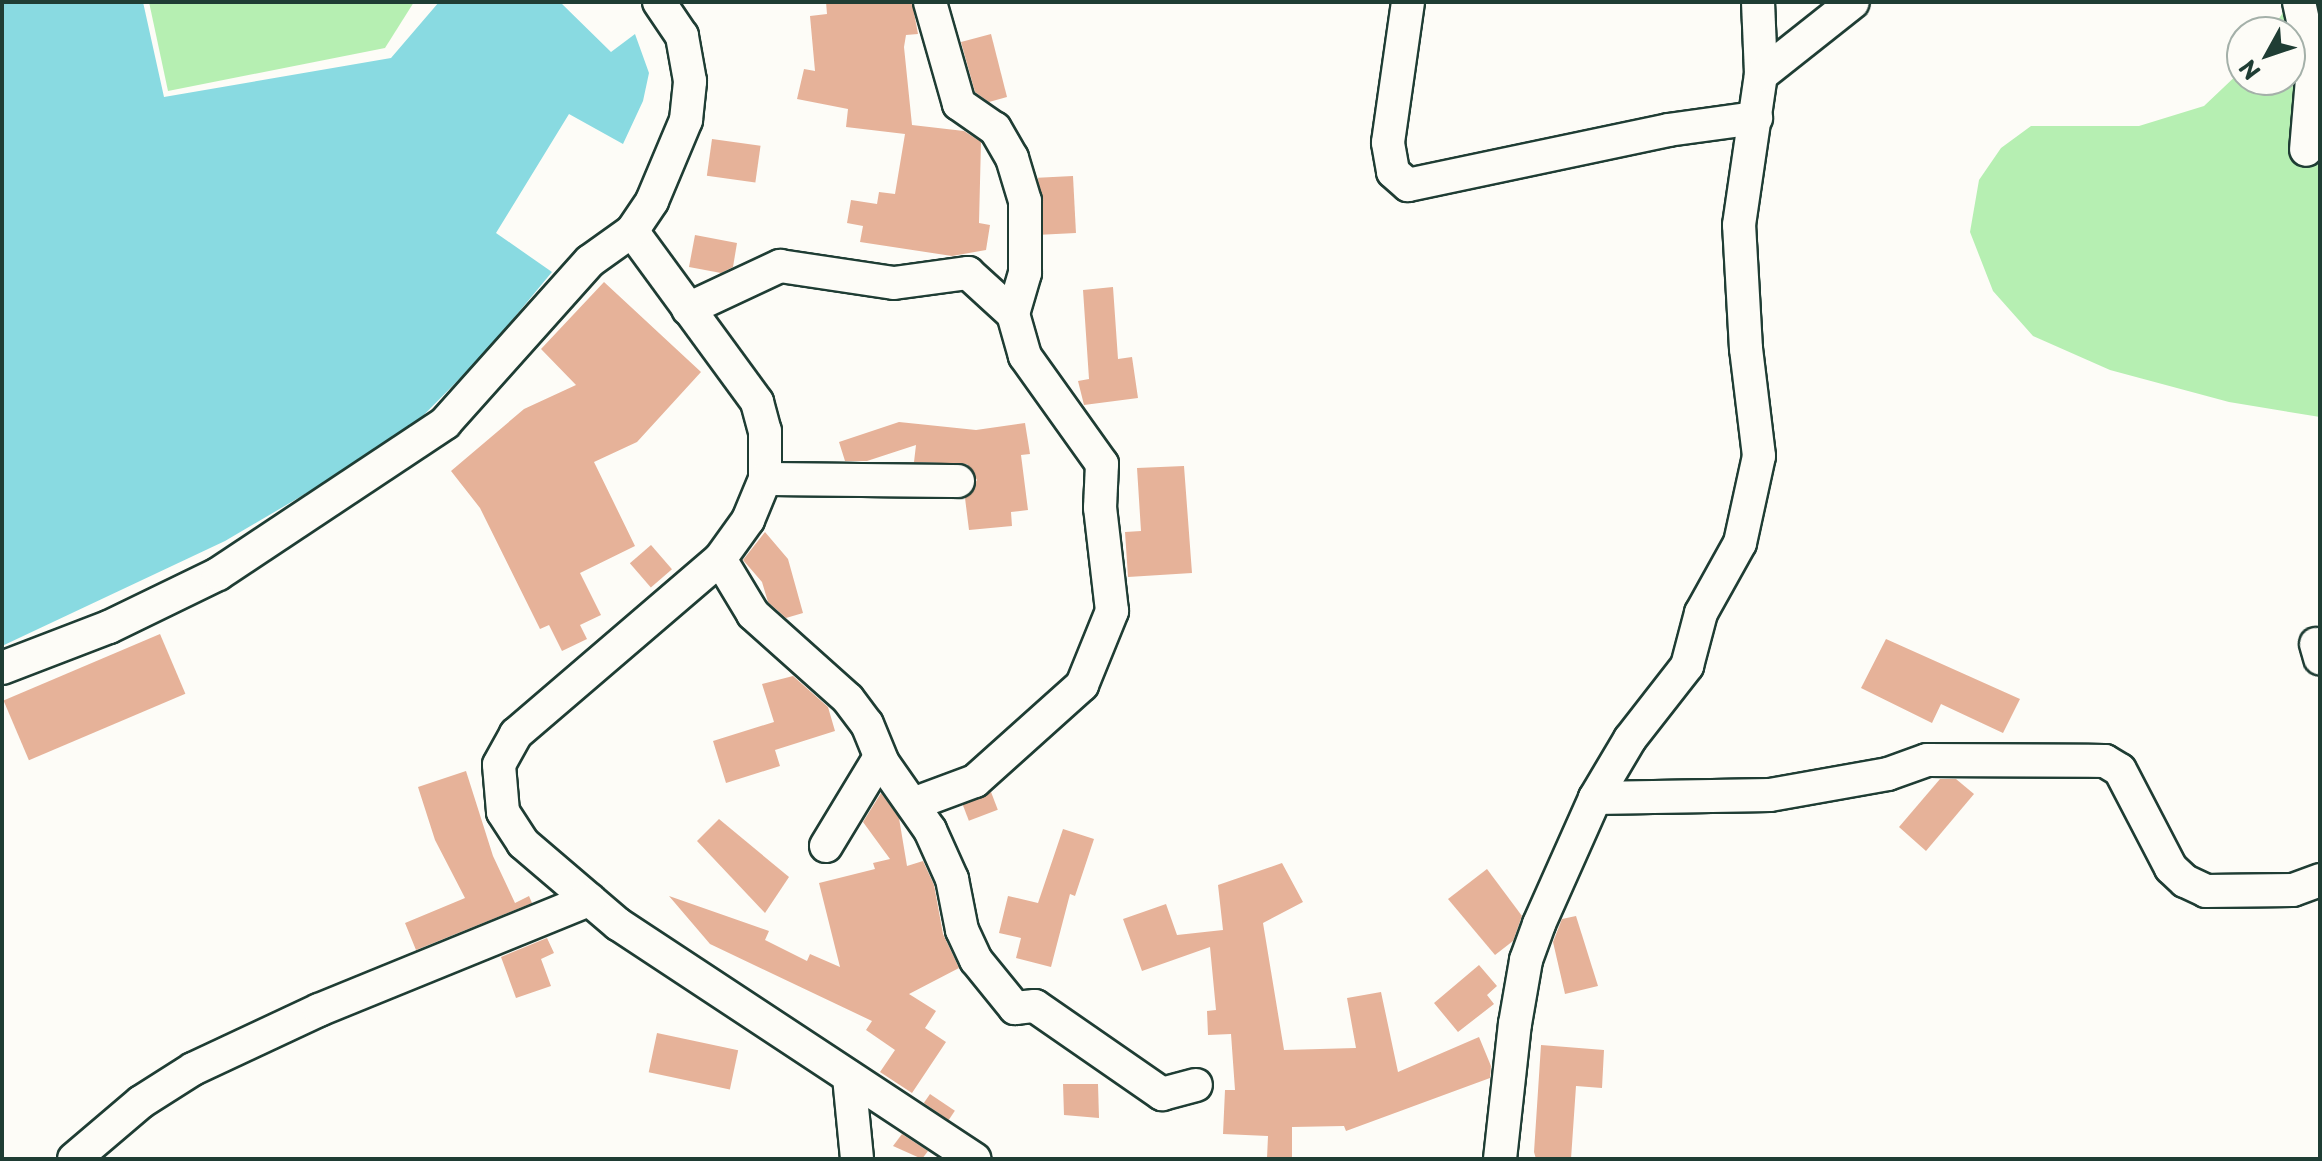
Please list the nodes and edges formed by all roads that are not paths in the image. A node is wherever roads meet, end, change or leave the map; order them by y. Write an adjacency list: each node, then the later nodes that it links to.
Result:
1 (930, 2): 12 (street)
2 (1408, 2): 8 (street)
3 (1758, 2): 7 (street)
4 (1853, 2): 7 (street)
5 (2299, 2): 9 (street)
6 (674, 9): 10 (street)
7 (1761, 75): 8 (street)
8 (1756, 118): 18 (street)
9 (2306, 150)
10 (632, 231): 11 (street); 16 (street)
11 (688, 309): 12 (street); 13 (street)
12 (1013, 314): 19 (street)
13 (765, 479): 14 (street); 15 (street)
14 (958, 481)
15 (720, 559): 17 (street); 22 (street)
16 (2, 668)
17 (880, 757): 19 (street); 20 (street)
18 (1595, 798): 21 (street); 28 (street)
19 (913, 804): 24 (street)
20 (826, 846)
21 (2320, 880)
22 (589, 900): 23 (street); 25 (street)
23 (849, 1077): 26 (street); 27 (street)
24 (1196, 1085)
25 (74, 1159)
26 (857, 1159)
27 (974, 1159)
28 (1500, 1159)

